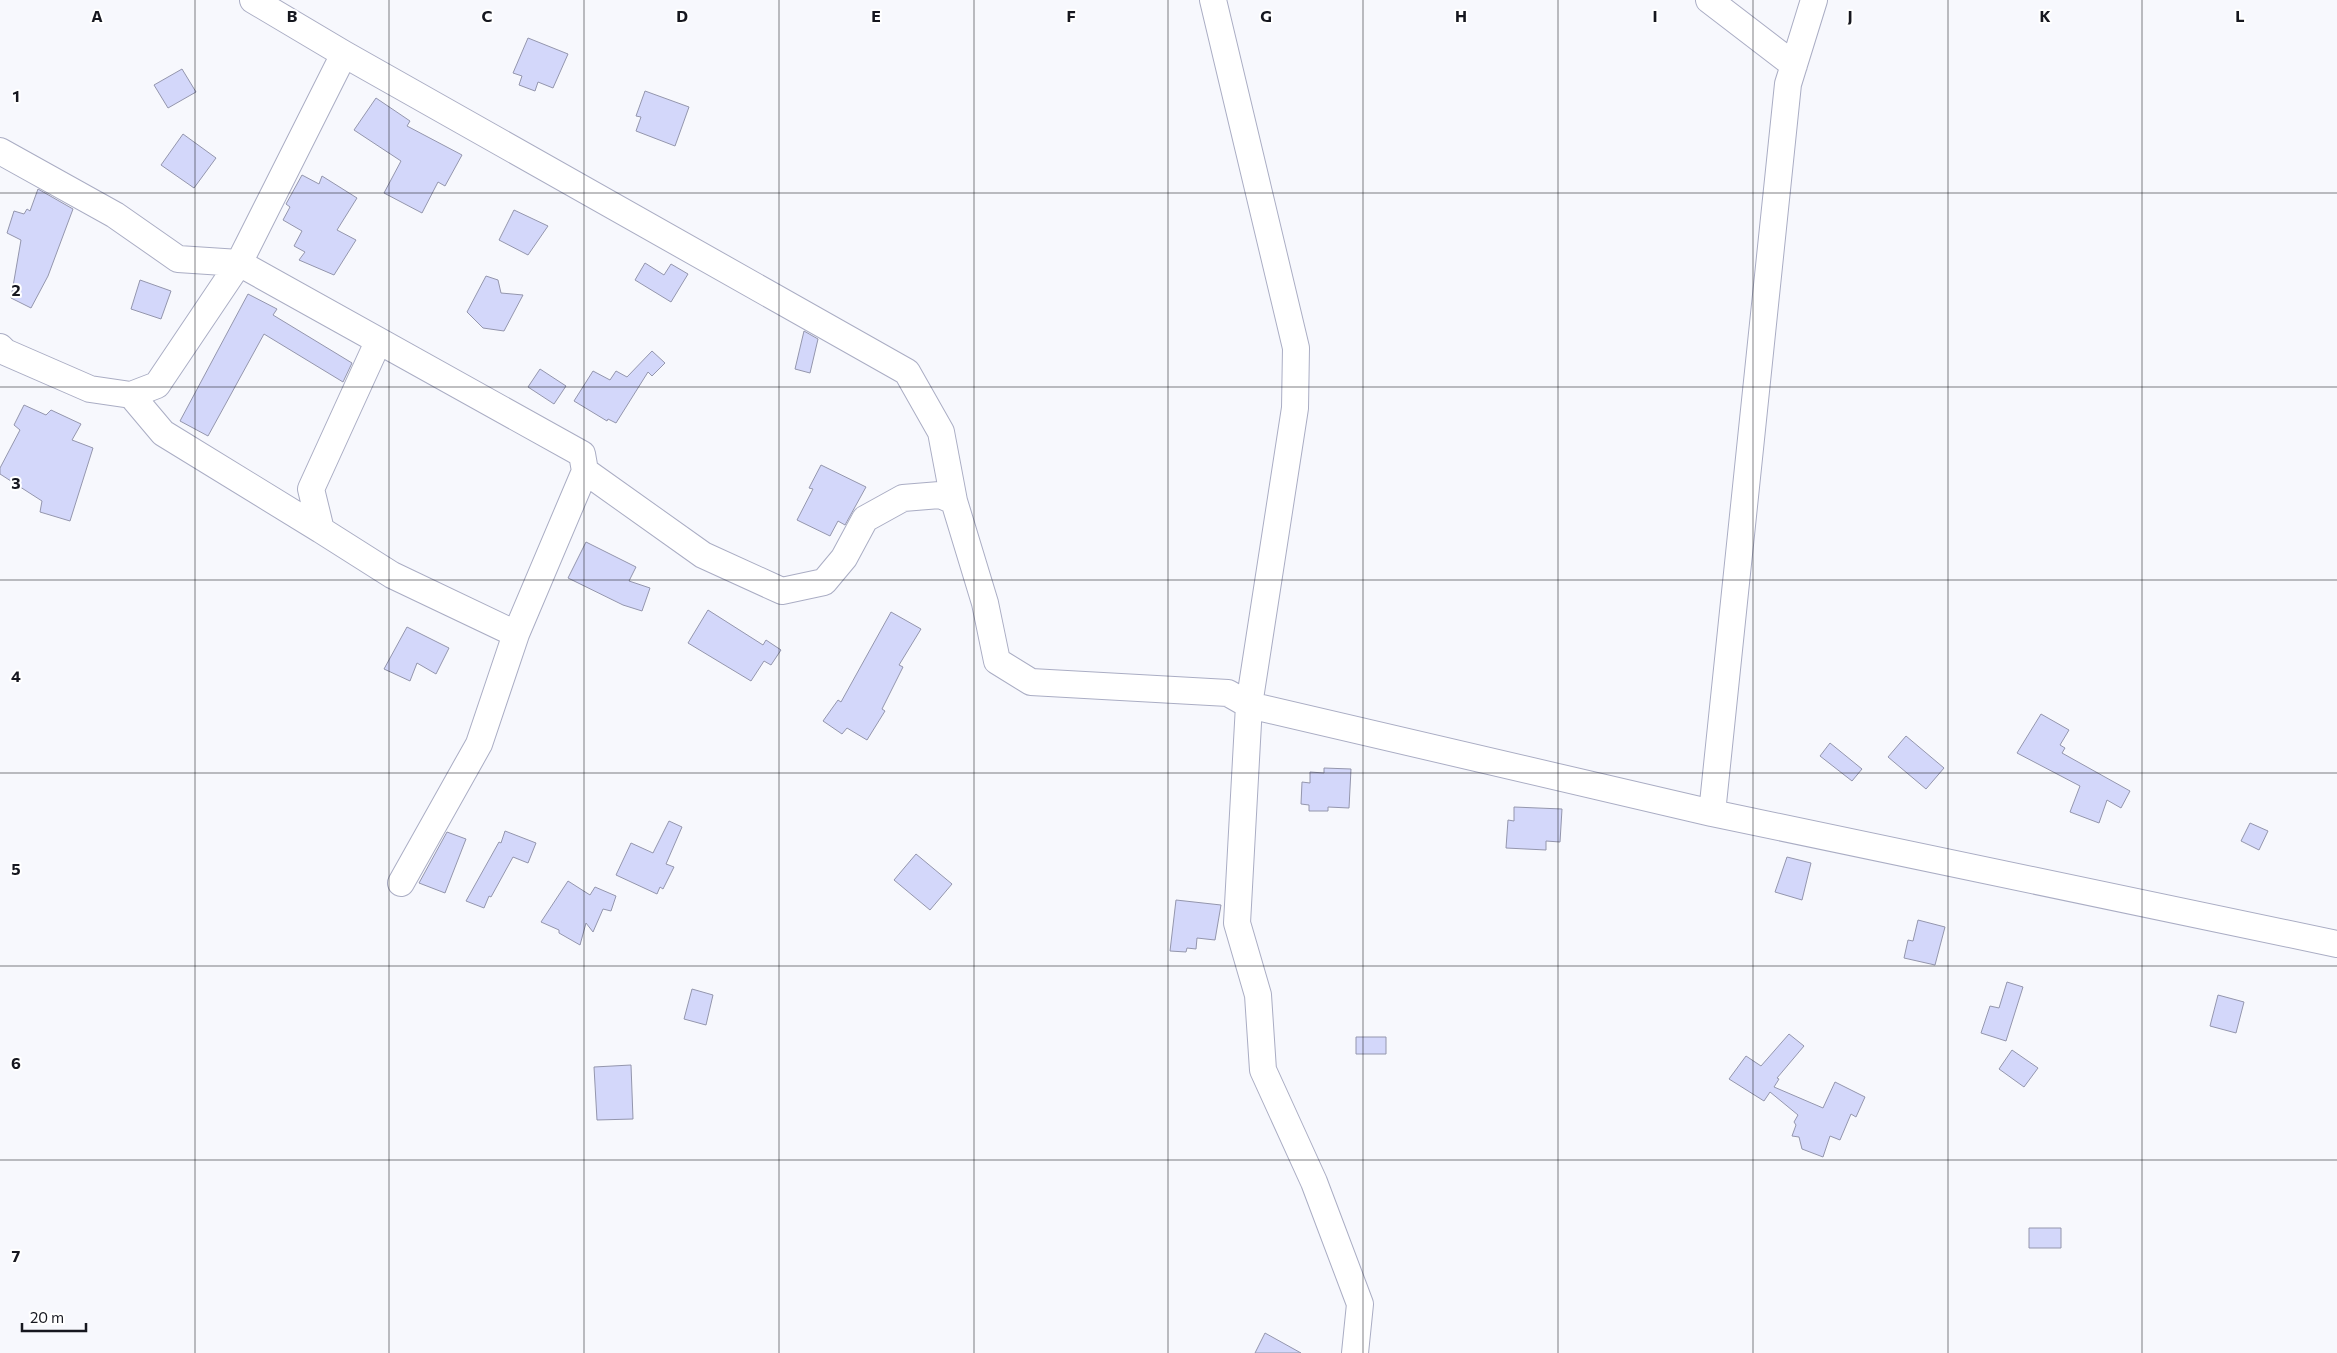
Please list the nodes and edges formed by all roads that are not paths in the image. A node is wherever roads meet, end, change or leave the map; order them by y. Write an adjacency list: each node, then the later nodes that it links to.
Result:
1 (253, 0): 5 (street)
2 (1213, 0): 16 (street)
3 (1709, 0): 6 (street)
4 (1814, 0): 6 (street)
5 (344, 54): 8 (street); 13 (street)
6 (1794, 65): 17 (street)
7 (0, 151): 8 (street)
8 (240, 263): 9 (street); 11 (street)
9 (378, 342): 12 (street); 14 (street)
10 (0, 347): 11 (street)
11 (131, 395): 14 (street)
12 (585, 471): 13 (street); 15 (street)
13 (954, 501): 16 (street)
14 (321, 530): 15 (street)
15 (516, 634): 18 (street)
16 (1249, 705): 17 (street); 20 (street)
17 (1712, 813): 19 (street)
18 (401, 883)
19 (2337, 944)
20 (1355, 1353)

